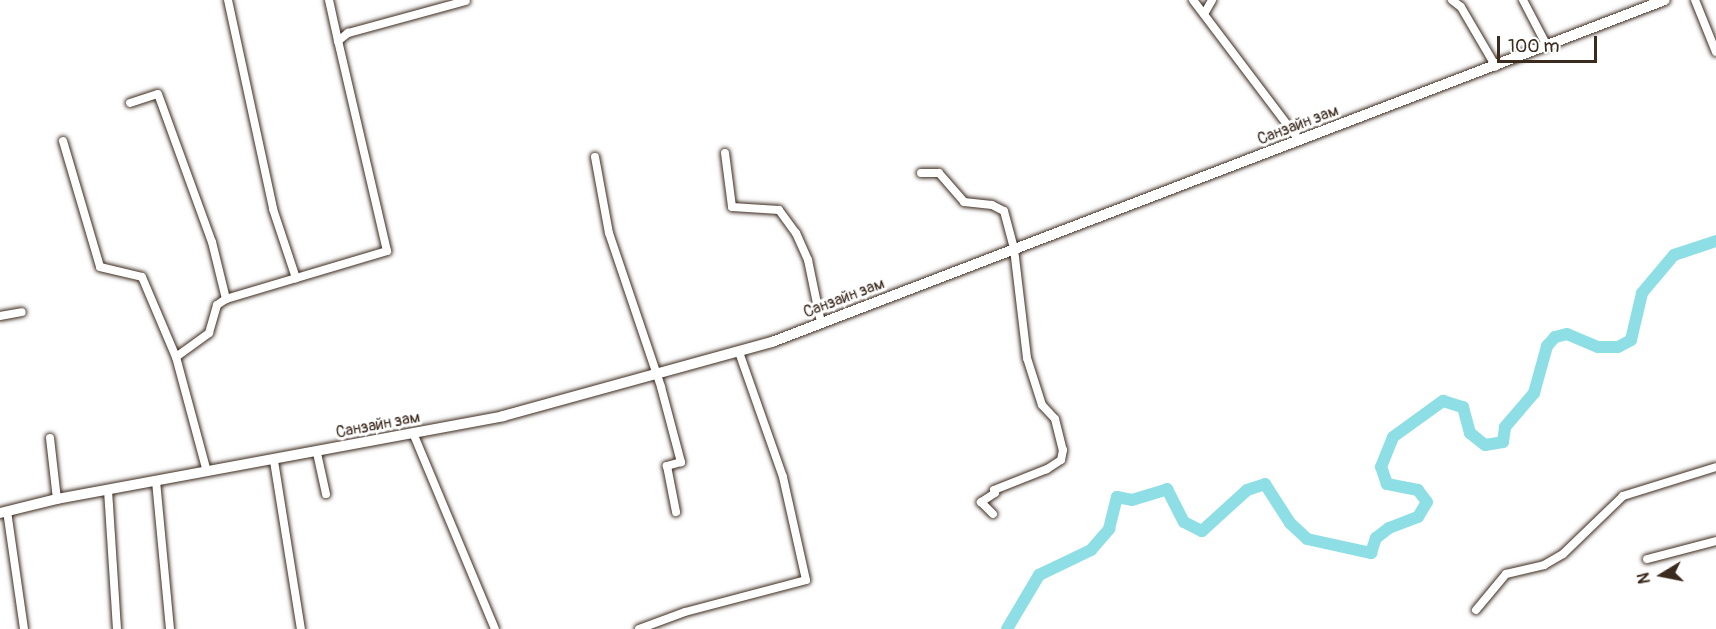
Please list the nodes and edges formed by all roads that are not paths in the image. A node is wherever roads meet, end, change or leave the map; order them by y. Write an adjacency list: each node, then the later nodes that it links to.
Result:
1 (228, 0): 22 (street)
2 (329, 0): 11 (street)
3 (1194, 0): 10 (street)
4 (1212, 0): 10 (street)
5 (1452, 0): 14 (street)
6 (1523, 0): 12 (street)
7 (1695, 0): 13 (street)
8 (466, 1): 11 (street)
9 (1658, 1): 12 (main road, Санзайн зам)
10 (1204, 14): 16 (street)
11 (338, 41): 22 (street)
12 (1547, 46): 14 (main road, Санзайн зам)
13 (1716, 52)
14 (1496, 67): 16 (main road, Санзайн зам)
15 (130, 103): 23 (street)
16 (1299, 140): 21 (main road, Санзайн зам)
17 (63, 141): 28 (street)
18 (725, 153): 26 (street)
19 (596, 158): 29 (street)
20 (921, 173): 21 (street)
21 (1014, 249): 26 (main road, Санзайн зам); 42 (street)
22 (296, 278): 23 (street)
23 (226, 298): 28 (street)
24 (22, 312): 25 (street)
25 (0, 316)
26 (821, 323): 27 (main road, Санзайн зам)
27 (739, 352): 29 (main road, Санзайн зам); 51 (street)
28 (176, 357): 35 (street)
29 (655, 375): 30 (main road, Санзайн зам); 41 (street)
30 (413, 434): 32 (main road, Санзайн зам); 50 (street)
31 (50, 438): 39 (street)
32 (317, 453): 33 (main road, Санзайн зам); 38 (street)
33 (274, 461): 35 (main road, Санзайн зам); 49 (street)
34 (1716, 467): 45 (street)
35 (207, 472): 36 (main road, Санзайн зам)
36 (156, 481): 37 (main road, Санзайн зам); 48 (street)
37 (108, 490): 39 (main road, Санзайн зам); 47 (street)
38 (326, 494)
39 (57, 499): 40 (main road, Санзайн зам)
40 (4, 512): 46 (street)
41 (676, 512)
42 (993, 514)
43 (1716, 541): 44 (street)
44 (1647, 559)
45 (1476, 610)
46 (24, 629)
47 (117, 629)
48 (170, 629)
49 (301, 629)
50 (495, 629)
51 (639, 629)

